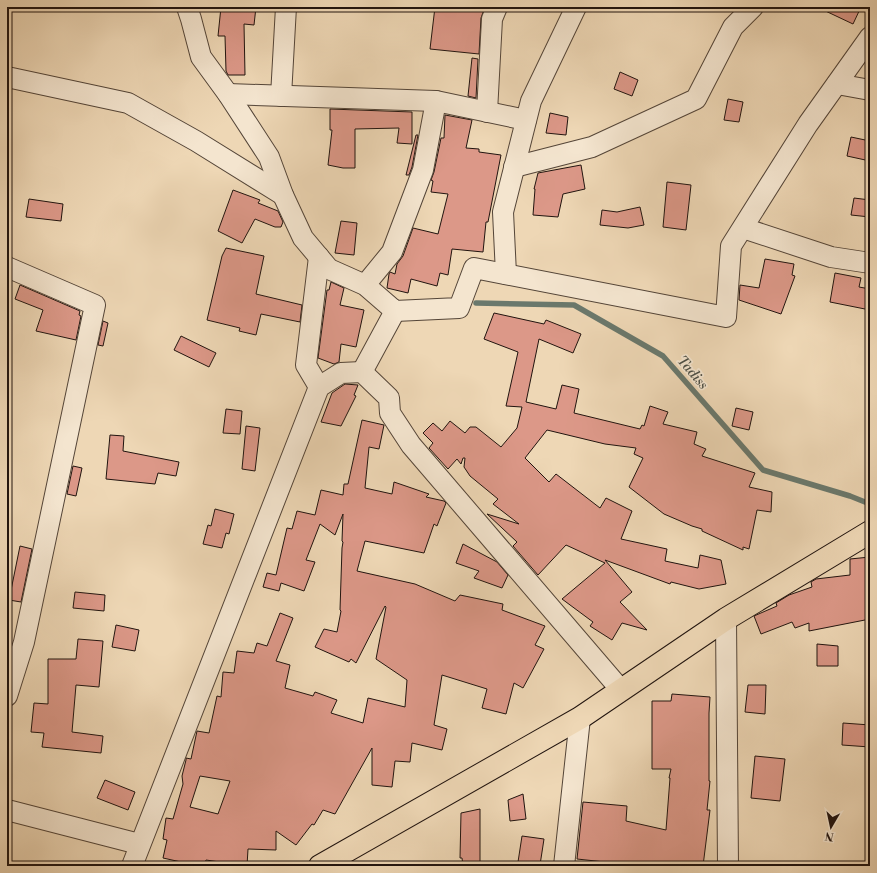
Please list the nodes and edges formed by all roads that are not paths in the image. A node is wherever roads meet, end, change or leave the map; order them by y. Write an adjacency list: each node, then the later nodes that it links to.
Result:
1 (187, 7): 10 (street)
2 (286, 7): 11 (street)
3 (497, 7): 13 (street)
4 (576, 7): 14 (street)
5 (753, 7): 15 (street)
6 (870, 37): 8 (street)
7 (7, 77): 16 (street)
8 (837, 84): 9 (street); 17 (street)
9 (870, 90)
10 (228, 94): 11 (street); 16 (street)
11 (281, 96): 12 (street)
12 (436, 101): 13 (street); 22 (street)
13 (487, 112): 14 (street)
14 (526, 120): 15 (street)
15 (514, 167): 21 (street)
16 (283, 196): 18 (street)
17 (743, 228): 19 (street); 21 (street)
18 (319, 257): 22 (street); 25 (street)
19 (870, 263)
20 (7, 267): 29 (street)
21 (506, 274): 23 (street)
22 (365, 285): 23 (street)
23 (395, 311): 24 (street)
24 (362, 372): 25 (street); 28 (street)
25 (319, 387): 32 (street)
26 (870, 532): 27 (main road)
27 (726, 619): 28 (main road); 36 (street)
28 (621, 690): 30 (main road)
29 (7, 696)
30 (580, 718): 34 (main road); 35 (street)
31 (7, 810): 32 (street)
32 (139, 844): 33 (street)
33 (132, 866)
34 (320, 866)
35 (564, 866)
36 (728, 866)

